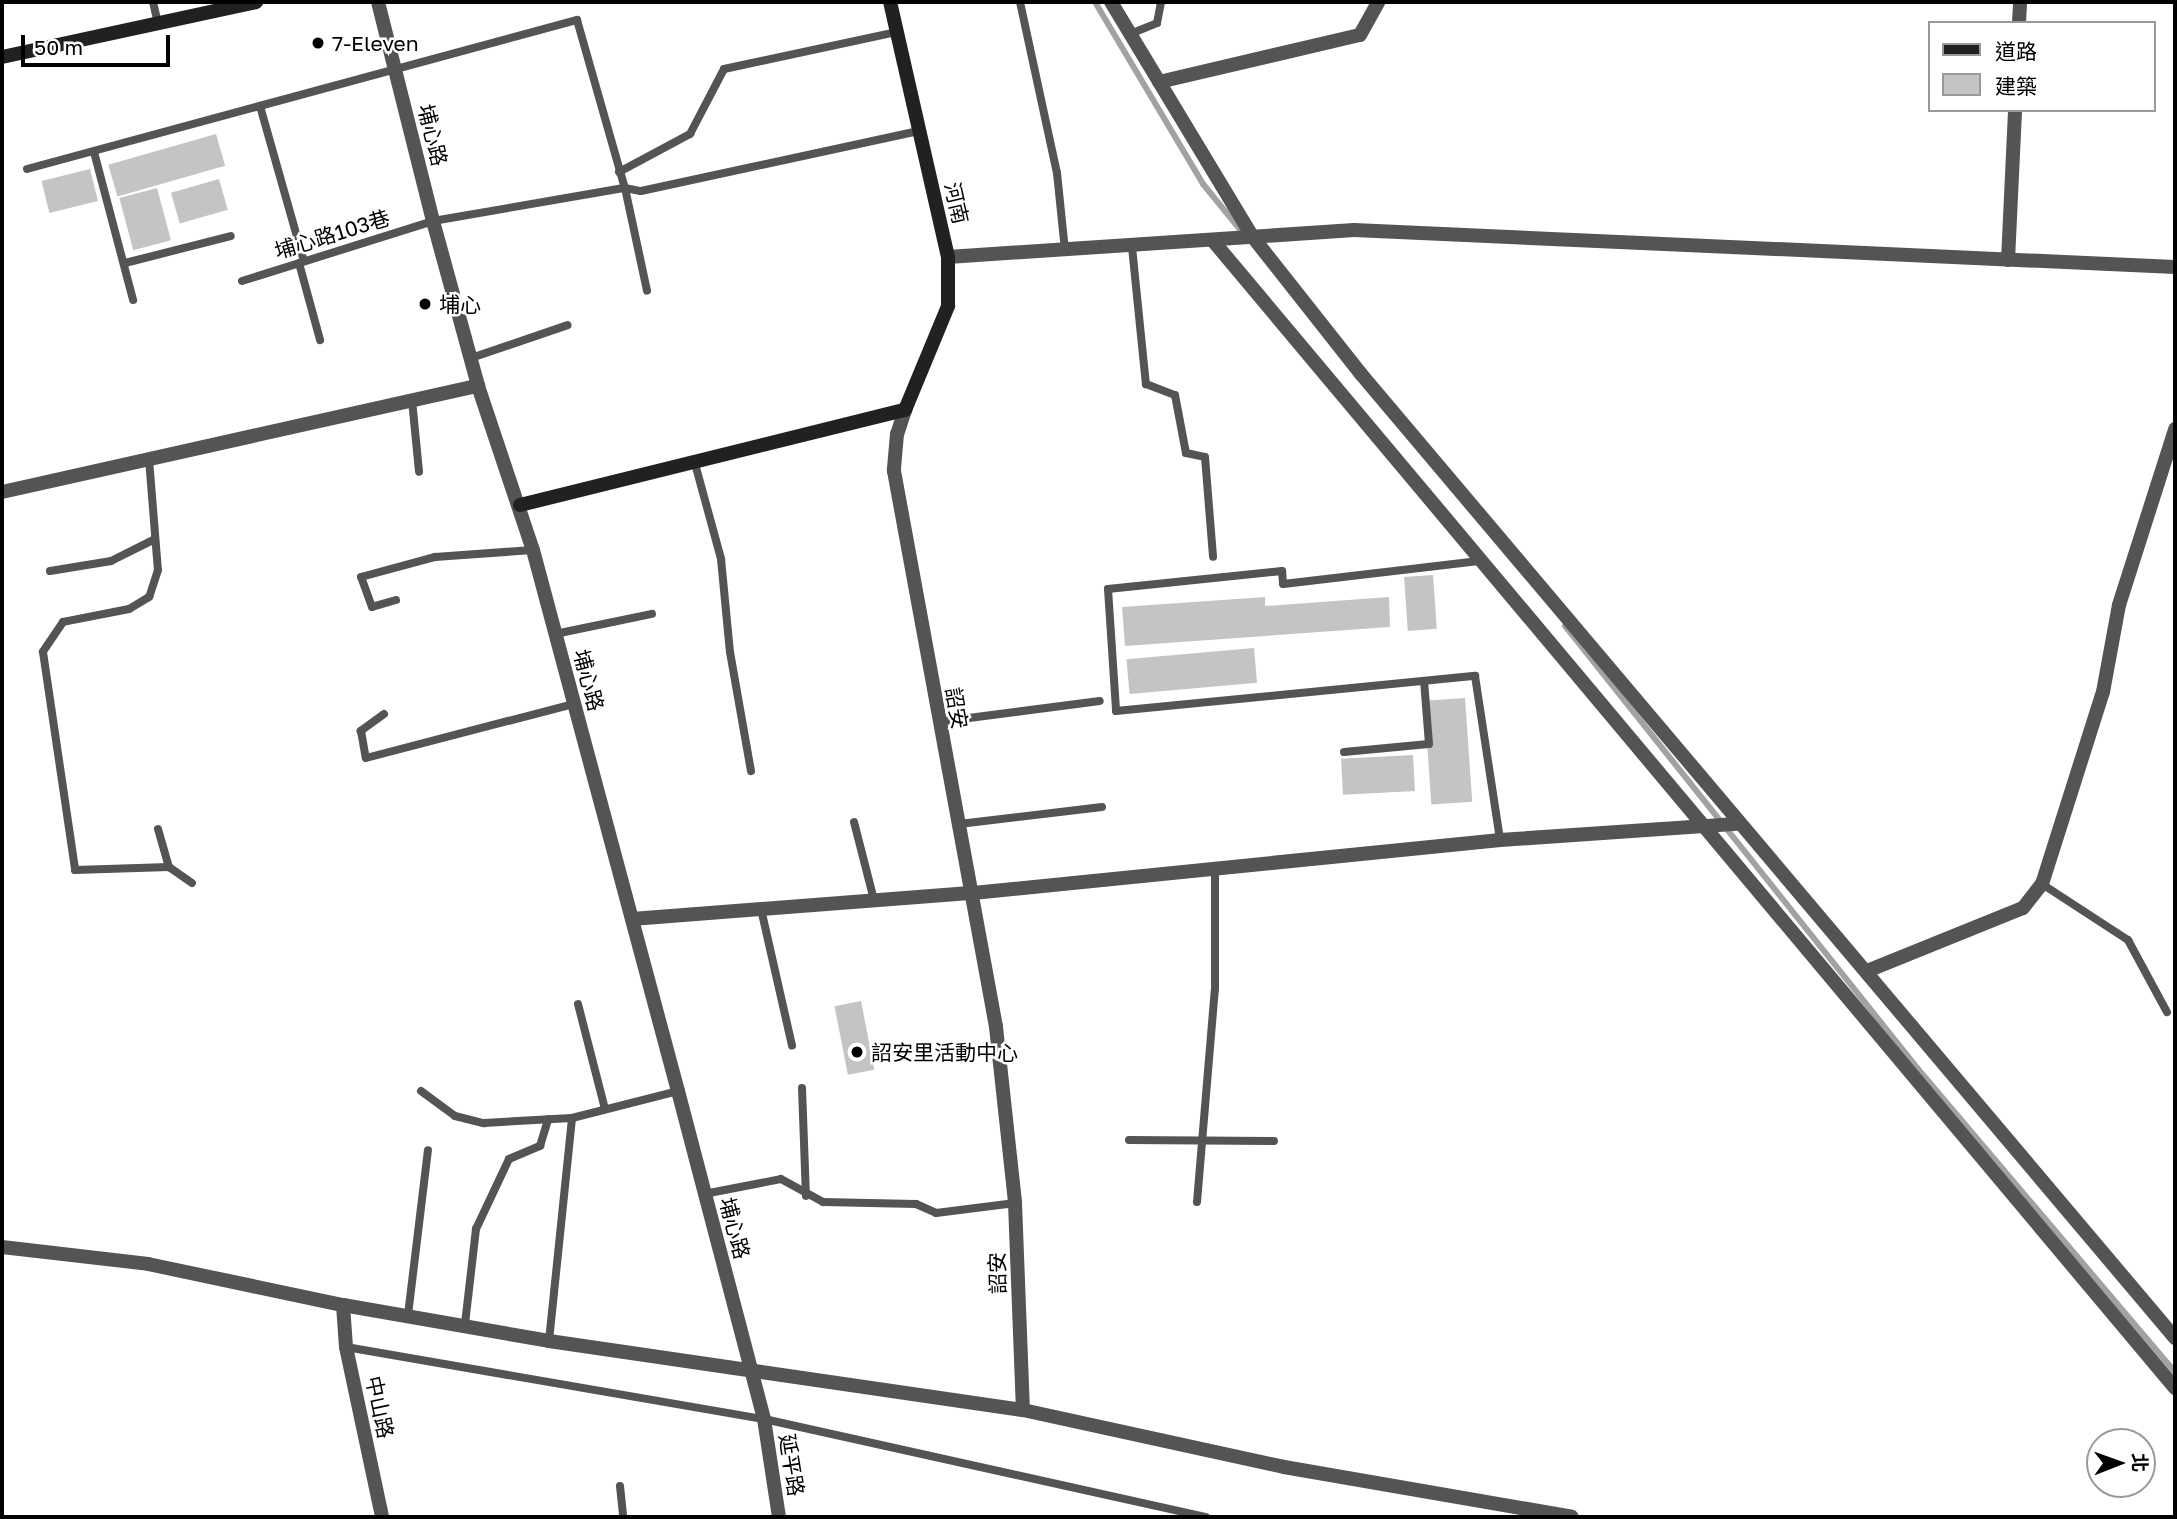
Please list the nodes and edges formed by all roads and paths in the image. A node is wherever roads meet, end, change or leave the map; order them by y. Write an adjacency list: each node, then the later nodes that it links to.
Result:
1 (153, 2): 11 (lane)
2 (256, 2): 11 (street)
3 (378, 2): 15 (street, 埔心路)
4 (890, 2): 12 (street, 河南)
5 (1020, 2): 29 (lane)
6 (1111, 2): 13 (street)
7 (1161, 2): 13 (lane)
8 (1378, 2): 16 (street)
9 (2020, 2): 10 (street)
10 (2019, 21)
11 (158, 23): 14 (street)
12 (897, 32): 19 (street, 河南); 22 (lane)
13 (1130, 34): 16 (street)
14 (2, 57)
15 (395, 68): 17 (lane); 22 (lane); 24 (street, 埔心路)
16 (1159, 82): 26 (street)
17 (260, 106): 20 (lane); 33 (lane)
18 (2015, 112): 31 (street)
19 (919, 131): 23 (lane, 埔心路103巷); 30 (street, 河南)
20 (94, 152): 21 (lane); 32 (lane)
21 (27, 169)
22 (619, 172): 23 (lane)
23 (625, 188): 24 (lane, 埔心路103巷); 36 (lane)
24 (433, 221): 33 (lane, 埔心路103巷); 40 (street, 埔心路)
25 (230, 236): 32 (lane)
26 (1252, 236): 27 (street); 31 (street); 68 (street)
27 (1214, 242): 28 (street); 53 (street)
28 (1132, 247): 29 (street); 52 (lane)
29 (1065, 250): 30 (street)
30 (948, 257): 43 (street, 河南)
31 (2008, 260): 34 (street)
32 (125, 262): 37 (lane)
33 (302, 262): 35 (lane, 埔心路103巷); 39 (lane)
34 (2175, 267)
35 (242, 281)
36 (647, 291)
37 (133, 300)
38 (568, 325): 40 (lane)
39 (320, 340)
40 (471, 358): 41 (street, 埔心路)
41 (478, 386): 42 (street); 49 (street, 埔心路)
42 (412, 400): 45 (street); 47 (lane)
43 (905, 410): 46 (street); 62 (street, 詔安)
44 (2175, 429): 75 (street)
45 (149, 459): 48 (street); 50 (lane)
46 (694, 460): 49 (street); 64 (lane)
47 (419, 472)
48 (2, 492)
49 (520, 505): 51 (street, 埔心路)
50 (155, 539): 54 (lane); 72 (lane)
51 (533, 550): 55 (lane); 57 (street, 埔心路)
52 (1213, 557)
53 (1479, 561): 58 (lane); 69 (street)
54 (50, 571)
55 (396, 600)
56 (652, 614): 57 (lane)
57 (555, 634): 60 (street, 埔心路)
58 (1424, 681): 63 (lane); 71 (lane)
59 (1100, 701): 62 (lane)
60 (574, 704): 61 (lane); 79 (street, 埔心路)
61 (384, 714)
62 (938, 722): 67 (street, 詔安)
63 (1344, 752)
64 (751, 771)
65 (1102, 807): 67 (lane)
66 (853, 822): 77 (lane)
67 (959, 824): 76 (street, 詔安)
68 (1736, 824): 69 (street); 80 (street)
69 (1707, 826): 71 (street); 106 (street)
70 (158, 829): 72 (lane)
71 (1500, 839): 73 (street)
72 (169, 867): 74 (lane)
73 (1215, 868): 76 (street); 91 (lane)
74 (192, 883)
75 (2042, 884): 80 (street); 82 (lane)
76 (973, 893): 77 (street); 97 (street, 詔安)
77 (874, 900): 78 (street)
78 (761, 909): 79 (street); 83 (lane)
79 (632, 919): 86 (street, 埔心路)
80 (1867, 971): 102 (street)
81 (578, 1004): 87 (lane)
82 (2167, 1013)
83 (792, 1046)
84 (802, 1088): 95 (lane)
85 (421, 1091): 89 (lane)
86 (678, 1091): 87 (lane); 94 (street, 埔心路)
87 (605, 1109): 88 (lane)
88 (572, 1118): 89 (lane); 103 (lane)
89 (548, 1119): 101 (lane)
90 (1129, 1140): 91 (lane)
91 (1203, 1140): 92 (lane); 96 (lane)
92 (1274, 1141)
93 (428, 1150): 100 (lane)
94 (704, 1194): 95 (lane); 105 (street, 埔心路)
95 (806, 1196): 97 (lane)
96 (1197, 1202)
97 (1015, 1203): 107 (street, 詔安)
98 (2, 1247): 99 (street)
99 (343, 1305): 100 (street); 104 (street, 中山路)
100 (408, 1315): 101 (street)
101 (465, 1324): 103 (street)
102 (2175, 1338)
103 (550, 1341): 105 (street)
104 (346, 1347): 108 (lane); 110 (street, 中山路)
105 (751, 1371): 107 (street); 108 (street, 埔心路)
106 (2175, 1388)
107 (1023, 1410): 114 (street)
108 (764, 1419): 112 (street, 延平路); 113 (lane)
109 (621, 1486): 111 (lane)
110 (382, 1517)
111 (623, 1517)
112 (779, 1517)
113 (1206, 1517)
114 (1572, 1517)

